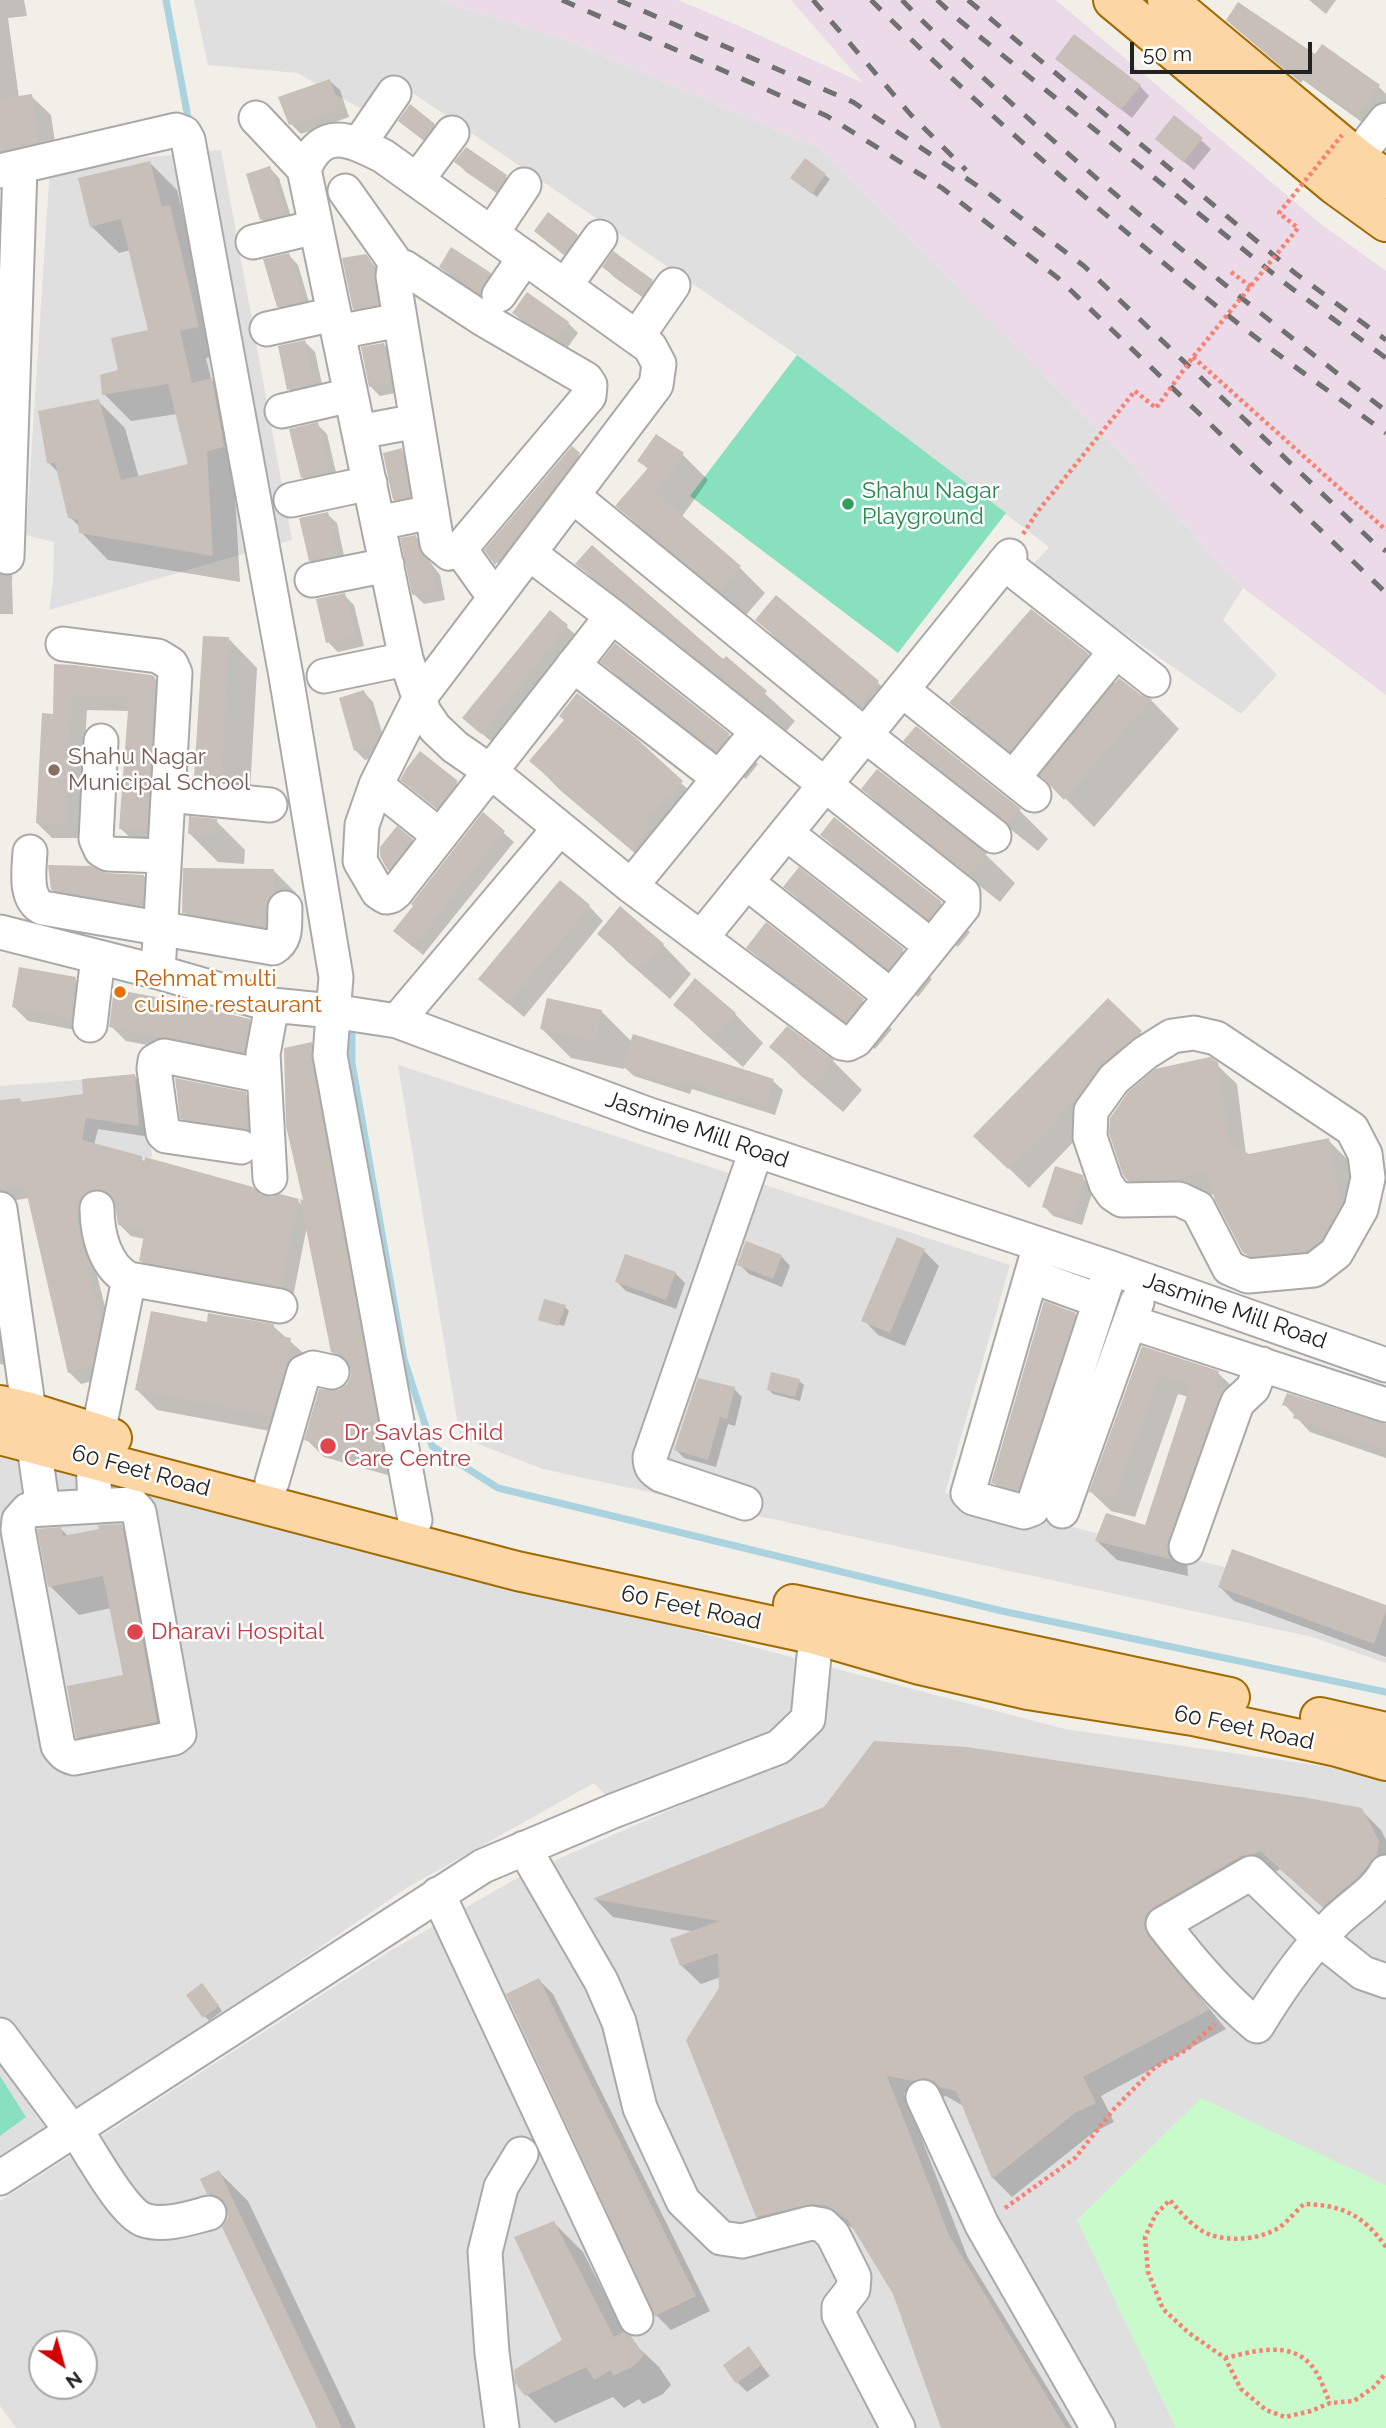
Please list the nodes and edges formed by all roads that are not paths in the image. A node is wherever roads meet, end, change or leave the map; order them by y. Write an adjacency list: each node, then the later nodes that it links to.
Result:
1 (1113, 0): 8 (main road)
2 (1171, 1): 8 (main road)
3 (394, 93): 7 (street)
4 (256, 118): 10 (street)
5 (1386, 120): 8 (street)
6 (452, 133): 11 (street)
7 (359, 144): 10 (street); 11 (street)
8 (1355, 164): 14 (main road)
9 (10, 169): 42 (street); 81 (street)
10 (304, 169): 15 (street)
11 (417, 180): 16 (street)
12 (524, 184): 16 (street)
13 (345, 191): 20 (street)
14 (1386, 222)
15 (316, 227): 18 (street); 25 (street)
16 (492, 233): 19 (street)
17 (600, 237): 22 (street)
18 (253, 242)
19 (525, 257): 22 (street); 23 (street)
20 (398, 266): 24 (street); 31 (street)
21 (673, 285): 27 (street)
22 (565, 286): 27 (street)
23 (499, 295)
24 (400, 320): 25 (street); 30 (street)
25 (336, 323): 26 (street); 28 (street)
26 (267, 329)
27 (637, 337): 33 (street)
28 (351, 395): 29 (street); 32 (street)
29 (282, 411)
30 (417, 421): 32 (street); 38 (street)
31 (562, 427): 33 (street); 35 (street)
32 (359, 432): 34 (street)
33 (602, 457): 37 (street)
34 (370, 483): 36 (street); 39 (street)
35 (510, 489): 37 (street); 40 (street)
36 (292, 500)
37 (563, 508): 41 (street); 56 (street)
38 (432, 512): 39 (street); 40 (street)
39 (378, 523): 43 (street)
40 (460, 549): 45 (street)
41 (530, 554): 45 (street); 46 (street)
42 (7, 556)
43 (387, 565): 44 (street); 49 (street)
44 (312, 580)
45 (495, 598): 54 (street)
46 (612, 616): 50 (street); 55 (street)
47 (63, 644): 62 (street)
48 (1116, 651): 52 (street); 53 (street); 53 (street)
49 (407, 659): 51 (street); 54 (street)
50 (573, 665): 58 (street); 59 (street)
51 (324, 676)
52 (1153, 680)
53 (902, 690): 56 (street)
54 (420, 697): 58 (street); 60 (street)
55 (757, 732): 59 (street); 61 (street)
56 (865, 735): 61 (street); 67 (street)
57 (101, 741): 69 (street)
58 (490, 771): 64 (street); 66 (street)
59 (719, 778): 71 (street)
60 (376, 785): 66 (street); 66 (street)
61 (825, 785): 65 (street); 79 (street)
62 (168, 795): 63 (street); 69 (street)
63 (270, 805)
64 (559, 829): 71 (street); 82 (street)
65 (786, 833): 70 (street); 75 (street)
66 (440, 836)
67 (994, 836)
68 (30, 852): 73 (street)
69 (164, 856): 73 (street)
70 (747, 882): 76 (street); 79 (street)
71 (631, 886): 76 (street)
72 (285, 908): 73 (street)
73 (160, 927): 78 (street)
74 (0, 932): 77 (street, Jasmine Mill Road)
75 (916, 934)
76 (701, 938): 79 (street)
77 (98, 957): 78 (street, Jasmine Mill Road); 83 (street)
78 (158, 972): 80 (street, Jasmine Mill Road)
79 (891, 996)
80 (272, 1006): 81 (street, Jasmine Mill Road); 84 (street)
81 (332, 1011): 82 (street, Jasmine Mill Road); 112 (street)
82 (397, 1021): 86 (street, Jasmine Mill Road)
83 (90, 1025)
84 (263, 1076): 85 (street); 87 (street)
85 (242, 1147)
86 (756, 1151): 91 (street, Jasmine Mill Road); 108 (street)
87 (270, 1178)
88 (97, 1208): 94 (street)
89 (0, 1209): 105 (street)
90 (1219, 1247): 93 (street); 93 (street); 96 (street)
91 (1036, 1261): 92 (street, Jasmine Mill Road); 97 (street); 97 (street)
92 (1111, 1268): 95 (street, Jasmine Mill Road); 97 (street)
93 (1283, 1274): 99 (street)
94 (129, 1279): 98 (street); 106 (street)
95 (1146, 1280): 96 (street, Jasmine Mill Road); 100 (street)
96 (1196, 1297): 99 (street, Jasmine Mill Road)
97 (1100, 1301)
98 (280, 1306)
99 (1262, 1320): 102 (street, Jasmine Mill Road)
100 (1130, 1322): 101 (street); 111 (street)
101 (1262, 1364): 104 (street); 113 (street)
102 (1386, 1364)
103 (332, 1372): 107 (street)
104 (1386, 1405)
105 (16, 1424): 106 (main road, 60 Feet Road); 110 (street)
106 (95, 1446): 107 (main road, 60 Feet Road); 109 (street); 114 (main road, 60 Feet Road)
107 (272, 1482): 112 (main road, 60 Feet Road)
108 (745, 1503)
109 (95, 1506): 110 (street); 110 (street)
110 (43, 1509)
111 (1062, 1511)
112 (415, 1520): 115 (main road, 60 Feet Road)
113 (1186, 1548)
114 (816, 1635): 116 (main road, 60 Feet Road); 117 (street)
115 (1386, 1732)
116 (1386, 1761)
117 (524, 1848): 119 (street); 130 (street)
118 (1386, 1872): 120 (street)
119 (438, 1894): 124 (street); 128 (street)
120 (1320, 1939): 120 (street); 121 (street)
121 (1386, 1981)
122 (0, 2035): 124 (street)
123 (923, 2097): 131 (street)
124 (76, 2130): 126 (street); 127 (street)
125 (521, 2154): 129 (street)
126 (0, 2178)
127 (209, 2213)
128 (636, 2318)
129 (502, 2428)
130 (898, 2428)
131 (1098, 2428)

